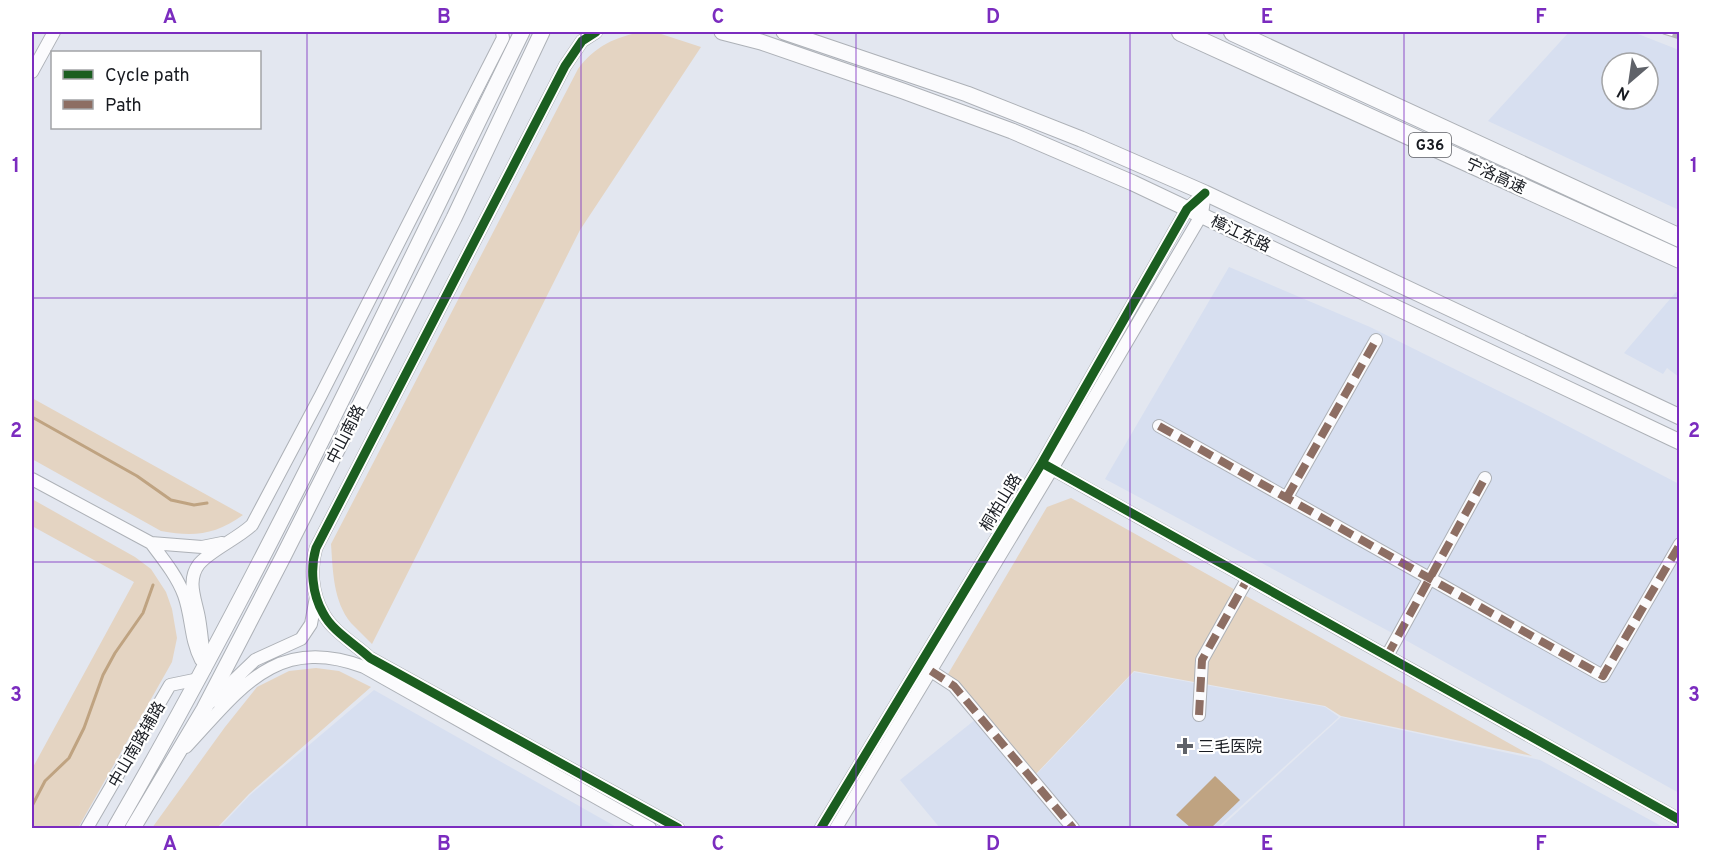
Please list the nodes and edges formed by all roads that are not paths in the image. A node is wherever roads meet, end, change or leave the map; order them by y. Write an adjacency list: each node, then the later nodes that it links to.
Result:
1 (54, 32): 12 (street)
2 (502, 32): 25 (street)
3 (522, 32): 33 (main road, 中山南路)
4 (542, 32): 34 (main road, 中山南路)
5 (579, 32): 11 (street)
6 (596, 32): 11 (street)
7 (722, 32): 14 (main road, 樟江东路)
8 (784, 32): 13 (main road, 樟江东路)
9 (1181, 32): 16 (highway, 宁洛高速 / G36)
10 (1233, 32): 15 (highway, 宁洛高速 / G36)
11 (565, 66): 30 (street)
12 (32, 72)
13 (1205, 193): 14 (street, 桐柏山路); 18 (main road, 樟江东路)
14 (1195, 212): 20 (main road, 樟江东路); 21 (street, 桐柏山路)
15 (1680, 238)
16 (1680, 259)
17 (1376, 340): 24 (street)
18 (1680, 417)
19 (1159, 426): 24 (street)
20 (1677, 442)
21 (1047, 466): 28 (street); 32 (street, 桐柏山路); 43 (street, 桐柏山路)
22 (1485, 478): 29 (street)
23 (32, 479): 26 (street)
24 (1287, 497): 29 (street)
25 (234, 540): 26 (street); 33 (street)
26 (151, 543): 33 (street)
27 (1680, 544): 29 (street)
28 (1248, 578): 31 (street); 35 (street)
29 (1431, 578): 31 (street)
30 (316, 595): 34 (street); 42 (street)
31 (1387, 656): 37 (street)
32 (931, 671): 44 (street, 桐柏山路); 45 (street)
33 (202, 674): 38 (street, 中山南路辅路); 39 (main road, 中山南路)
34 (204, 709): 36 (main road, 中山南路)
35 (1199, 715)
36 (171, 764): 40 (main road, 中山南路); 41 (street)
37 (1680, 820)
38 (87, 828)
39 (115, 828)
40 (133, 828)
41 (650, 828)
42 (678, 828)
43 (821, 828)
44 (836, 828)
45 (1073, 828)

